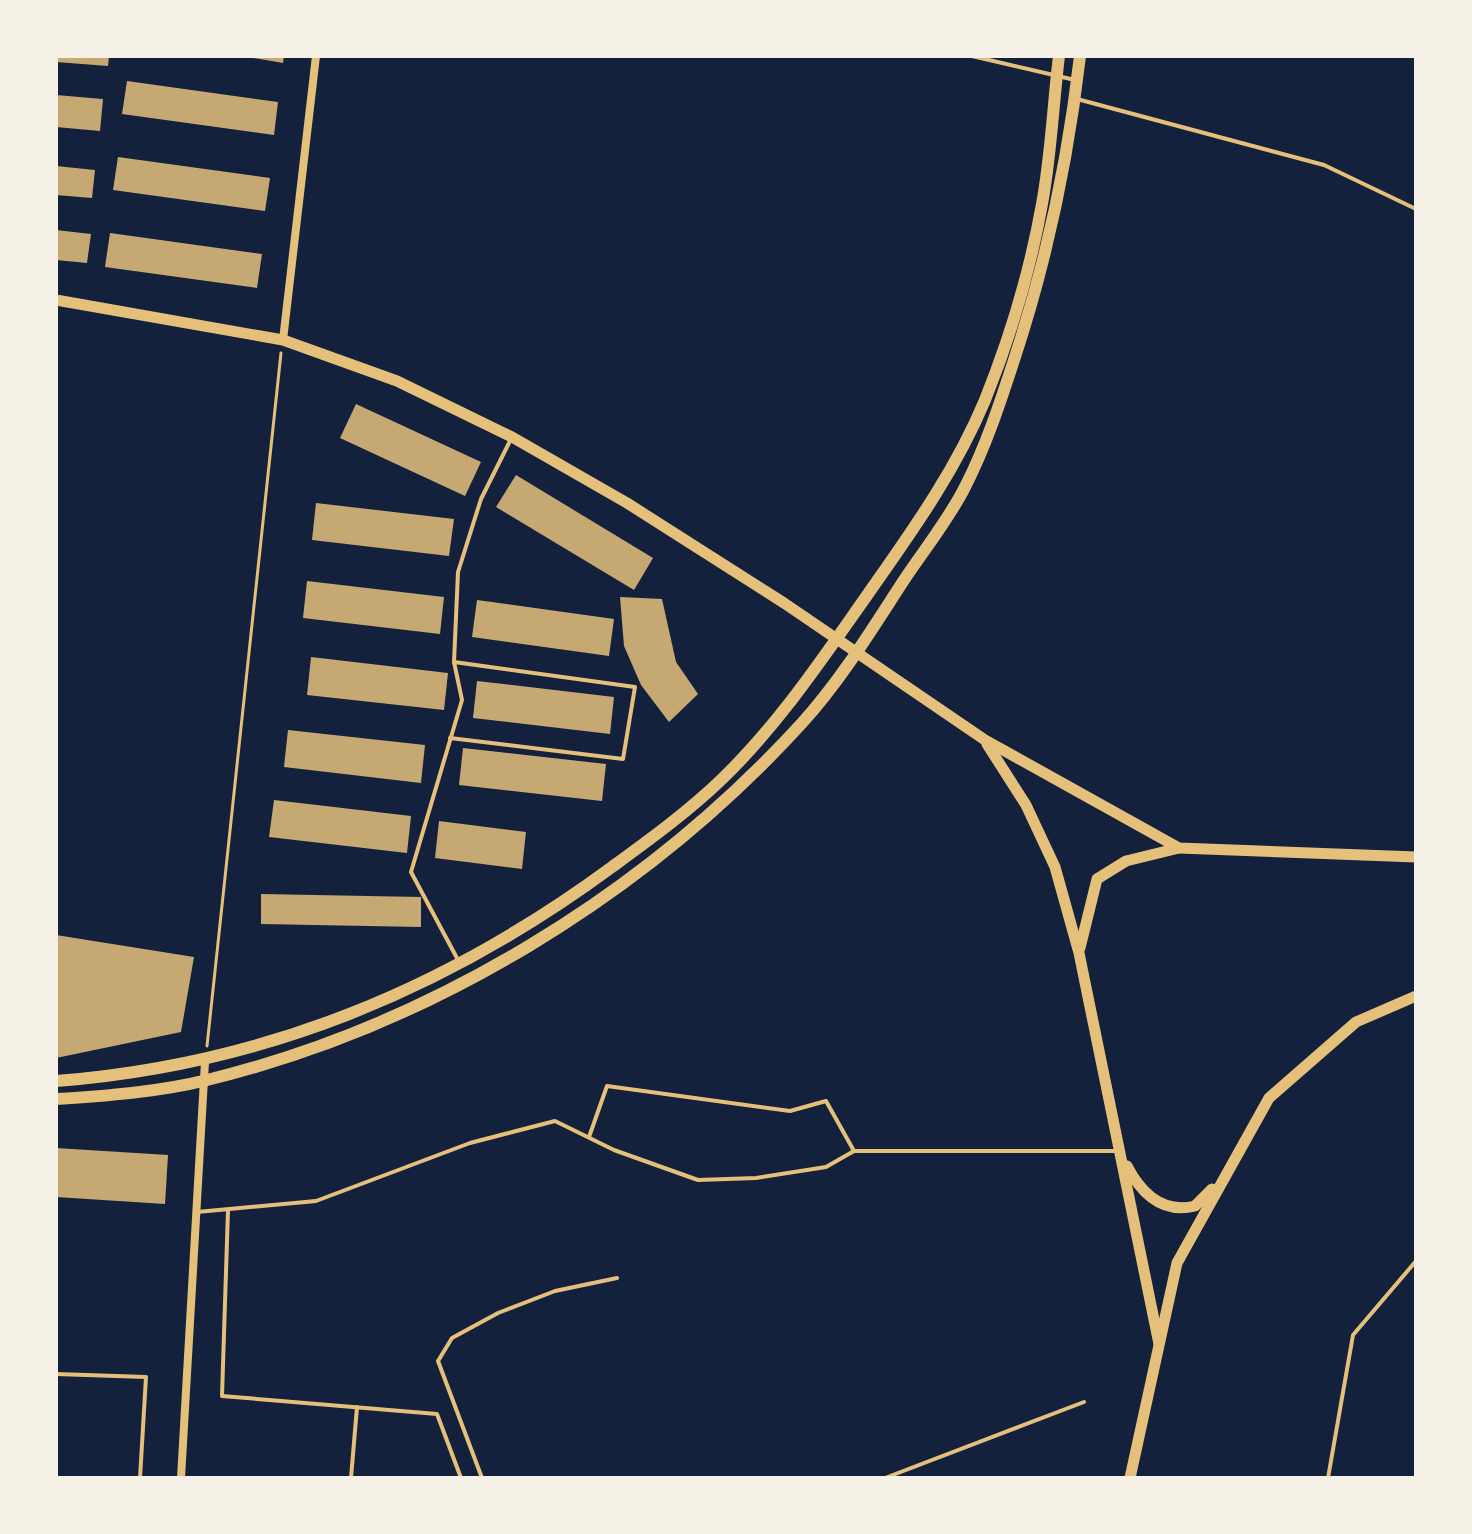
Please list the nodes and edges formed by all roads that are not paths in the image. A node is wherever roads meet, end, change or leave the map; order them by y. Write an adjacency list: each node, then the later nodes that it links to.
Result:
1 (316, 56): 10 (street)
2 (972, 56): 5 (lane)
3 (1059, 56): 5 (main road)
4 (1080, 56): 6 (main road)
5 (1056, 77): 6 (lane); 12 (main road)
6 (1077, 80): 7 (main road)
7 (1075, 98): 8 (lane); 13 (main road)
8 (1416, 209)
9 (56, 300): 10 (street)
10 (283, 340): 11 (street)
11 (512, 437): 12 (street); 14 (lane)
12 (837, 639): 13 (street); 20 (main road)
13 (857, 653): 16 (street); 24 (main road)
14 (454, 662): 15 (lane); 15 (lane)
15 (450, 738): 20 (lane)
16 (985, 740): 17 (street); 19 (street)
17 (1179, 848): 18 (street); 19 (street)
18 (1416, 857)
19 (1079, 953): 28 (street)
20 (461, 966): 22 (main road)
21 (1416, 996): 29 (street)
22 (205, 1062): 23 (main road); 24 (street)
23 (56, 1081)
24 (204, 1081): 25 (main road); 31 (street)
25 (56, 1099)
26 (588, 1137): 27 (lane); 27 (lane); 30 (lane)
27 (854, 1151): 28 (lane)
28 (1120, 1151): 29 (street); 34 (street)
29 (1235, 1159): 34 (street)
30 (228, 1209): 31 (lane); 37 (lane)
31 (195, 1212): 39 (street)
32 (1416, 1261): 45 (lane)
33 (617, 1278): 42 (lane)
34 (1159, 1344): 44 (street)
35 (56, 1374): 38 (lane)
36 (1084, 1402): 43 (lane)
37 (357, 1407): 40 (lane); 41 (lane)
38 (140, 1478)
39 (181, 1478)
40 (351, 1478)
41 (461, 1478)
42 (482, 1478)
43 (885, 1478)
44 (1130, 1478)
45 (1328, 1478)

